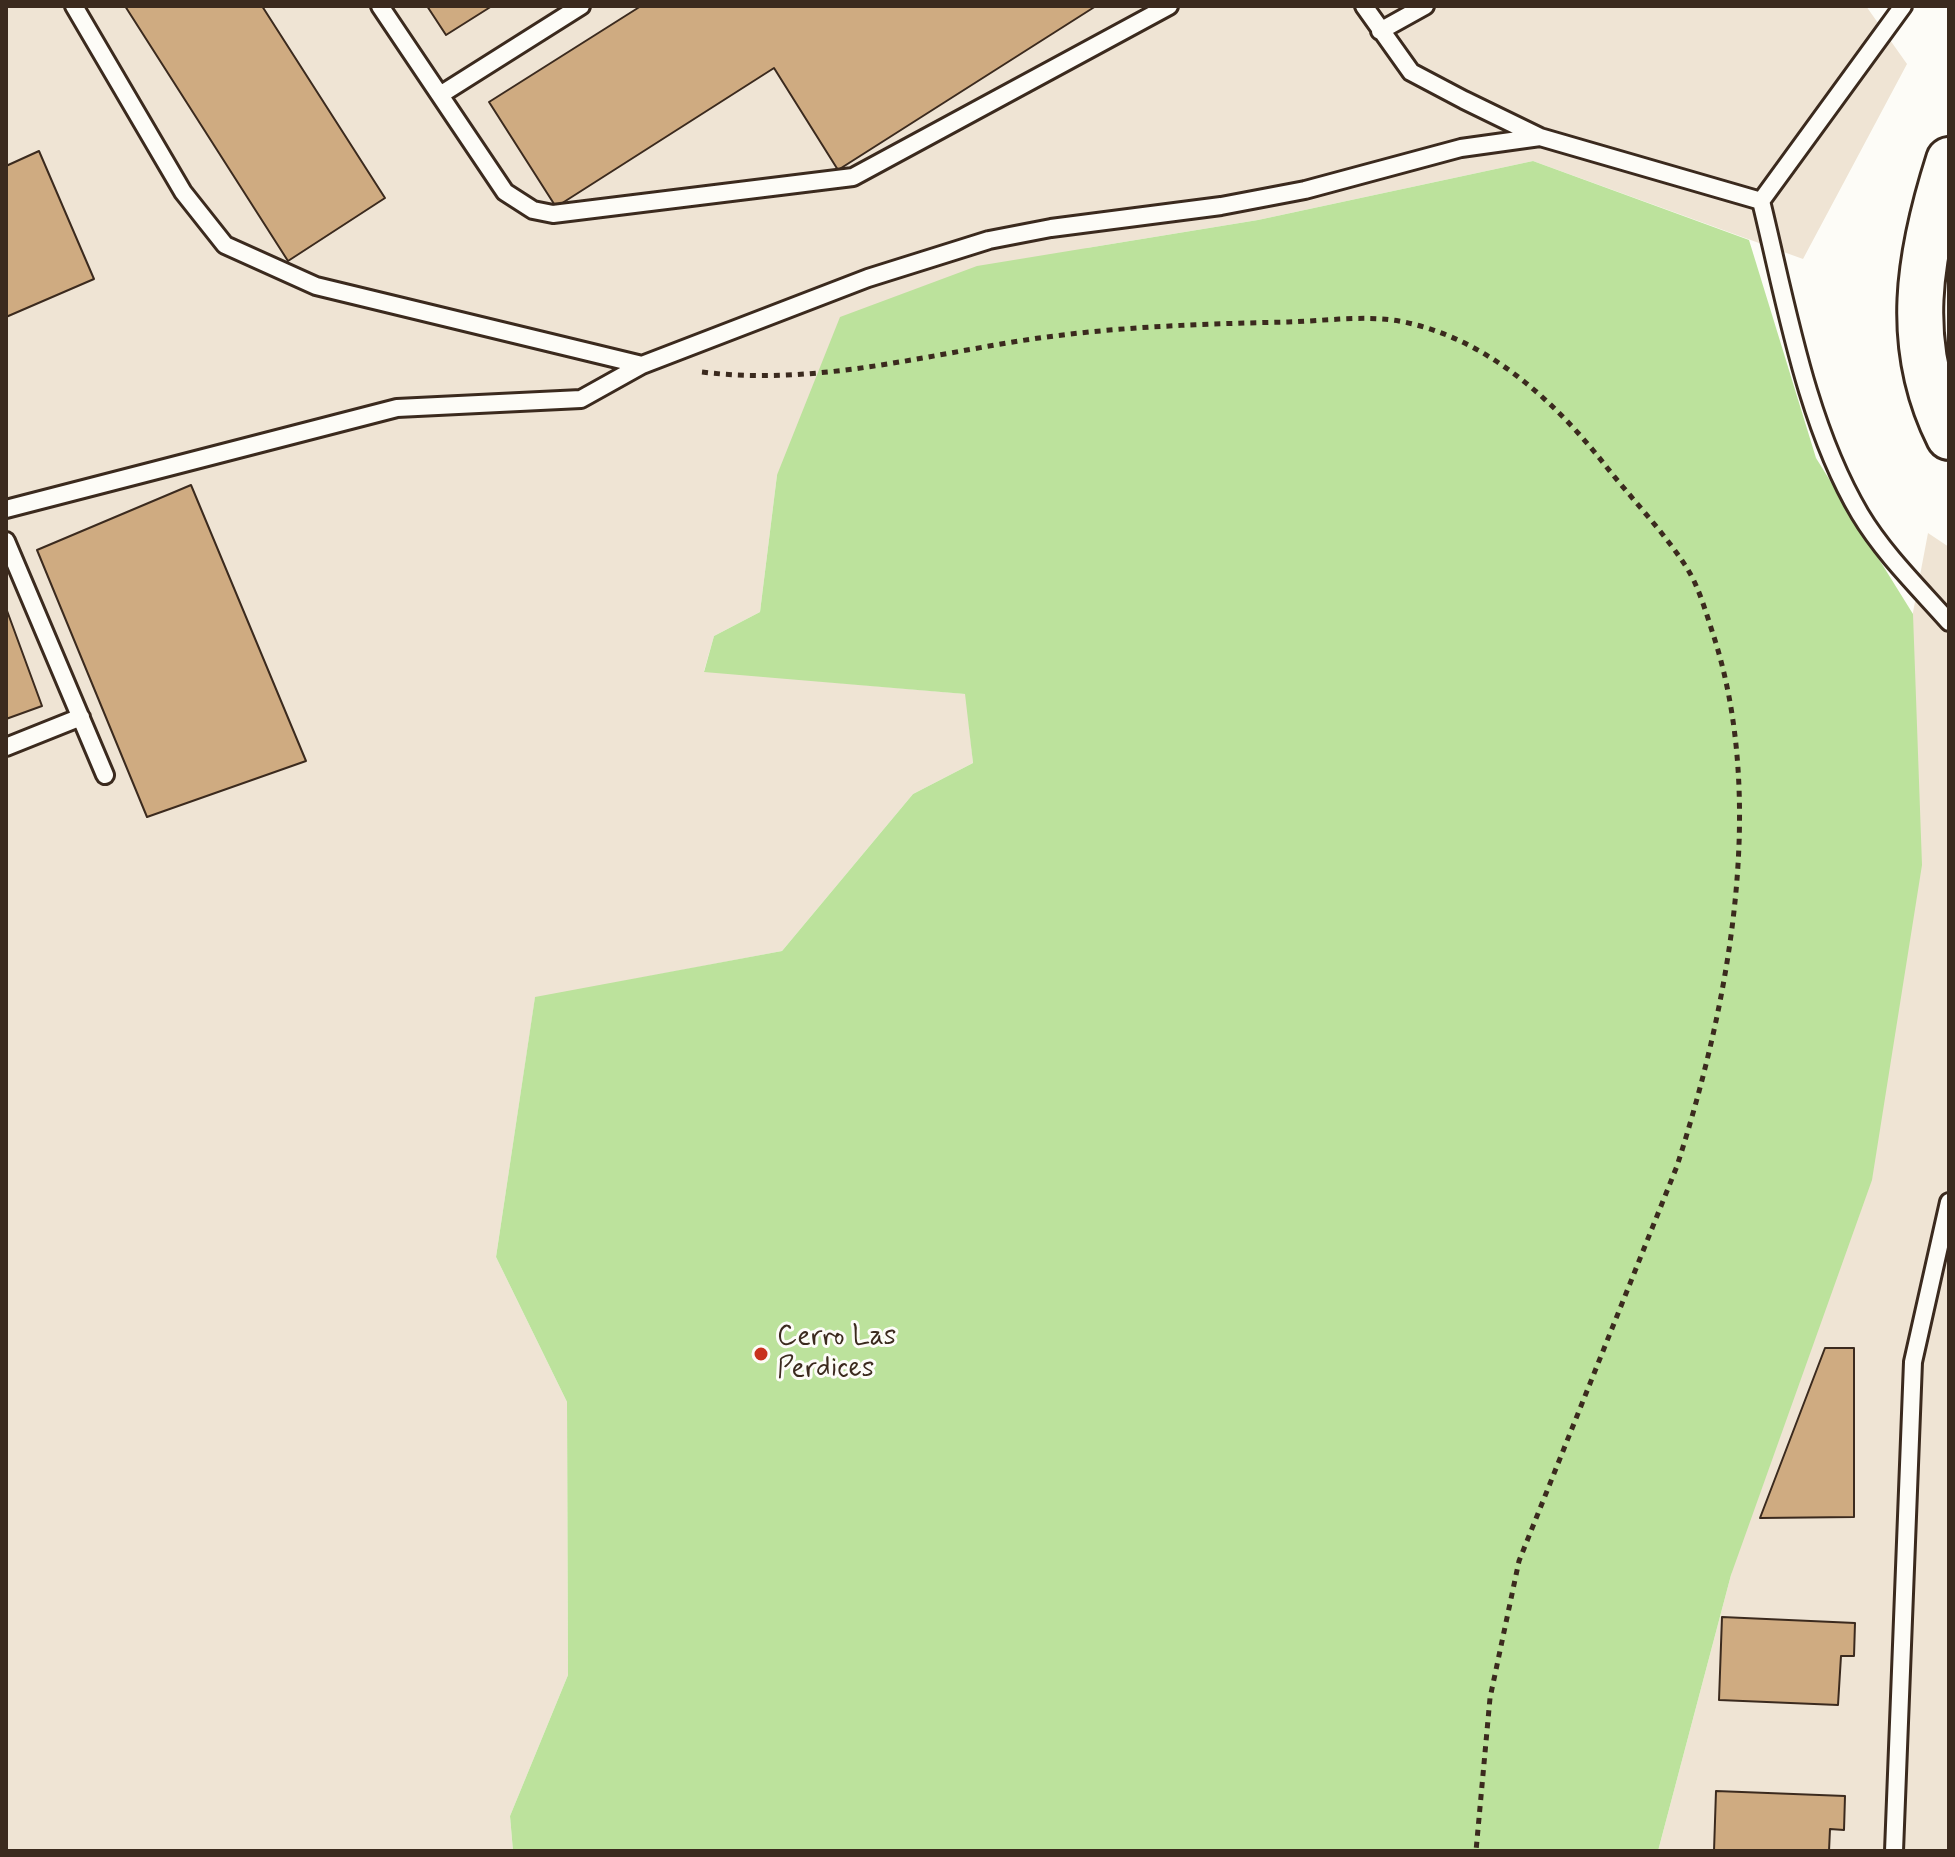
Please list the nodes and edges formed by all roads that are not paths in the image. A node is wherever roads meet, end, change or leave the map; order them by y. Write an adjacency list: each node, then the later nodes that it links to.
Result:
1 (74, 6): 14 (lane)
2 (380, 6): 10 (lane)
3 (581, 6): 10 (lane)
4 (1169, 6): 10 (lane)
5 (1364, 6): 9 (lane)
6 (1425, 6): 9 (lane)
7 (1903, 6): 8 (lane)
8 (1887, 13): 13 (lane)
9 (1380, 31): 11 (lane)
10 (440, 95)
11 (1540, 137): 13 (lane); 14 (lane)
12 (1949, 160): 15 (main road)
13 (1761, 201): 18 (lane)
14 (642, 365): 16 (lane)
15 (1949, 437)
16 (6, 509)
17 (6, 541): 19 (lane)
18 (1949, 622)
19 (81, 717): 20 (lane); 21 (lane)
20 (6, 747)
21 (105, 775)
22 (1949, 1202): 23 (lane)
23 (1894, 1851)

